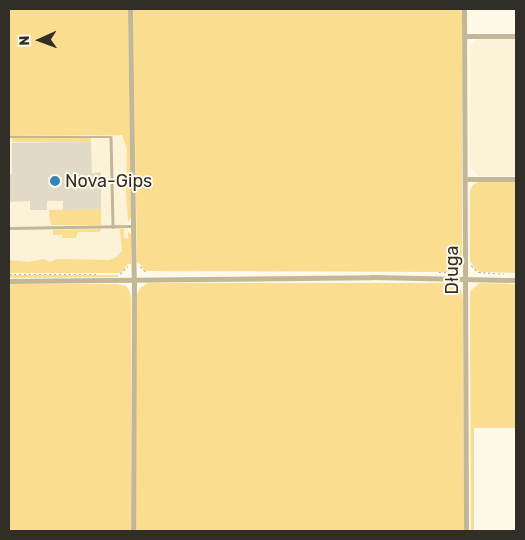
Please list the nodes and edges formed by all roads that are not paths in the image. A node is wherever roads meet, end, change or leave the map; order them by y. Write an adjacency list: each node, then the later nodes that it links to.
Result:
1 (130, 9): 9 (street)
2 (464, 9): 3 (street, Długa)
3 (464, 36): 4 (street); 6 (street, Długa)
4 (516, 36)
5 (9, 137): 8 (lane)
6 (465, 179): 7 (street); 11 (street, Długa)
7 (516, 179)
8 (113, 226): 9 (lane); 10 (lane)
9 (133, 226): 12 (street)
10 (9, 228)
11 (466, 278): 12 (street); 13 (street); 16 (street, Długa)
12 (134, 280): 14 (street); 15 (street)
13 (516, 280)
14 (9, 281)
15 (133, 531)
16 (466, 531)

